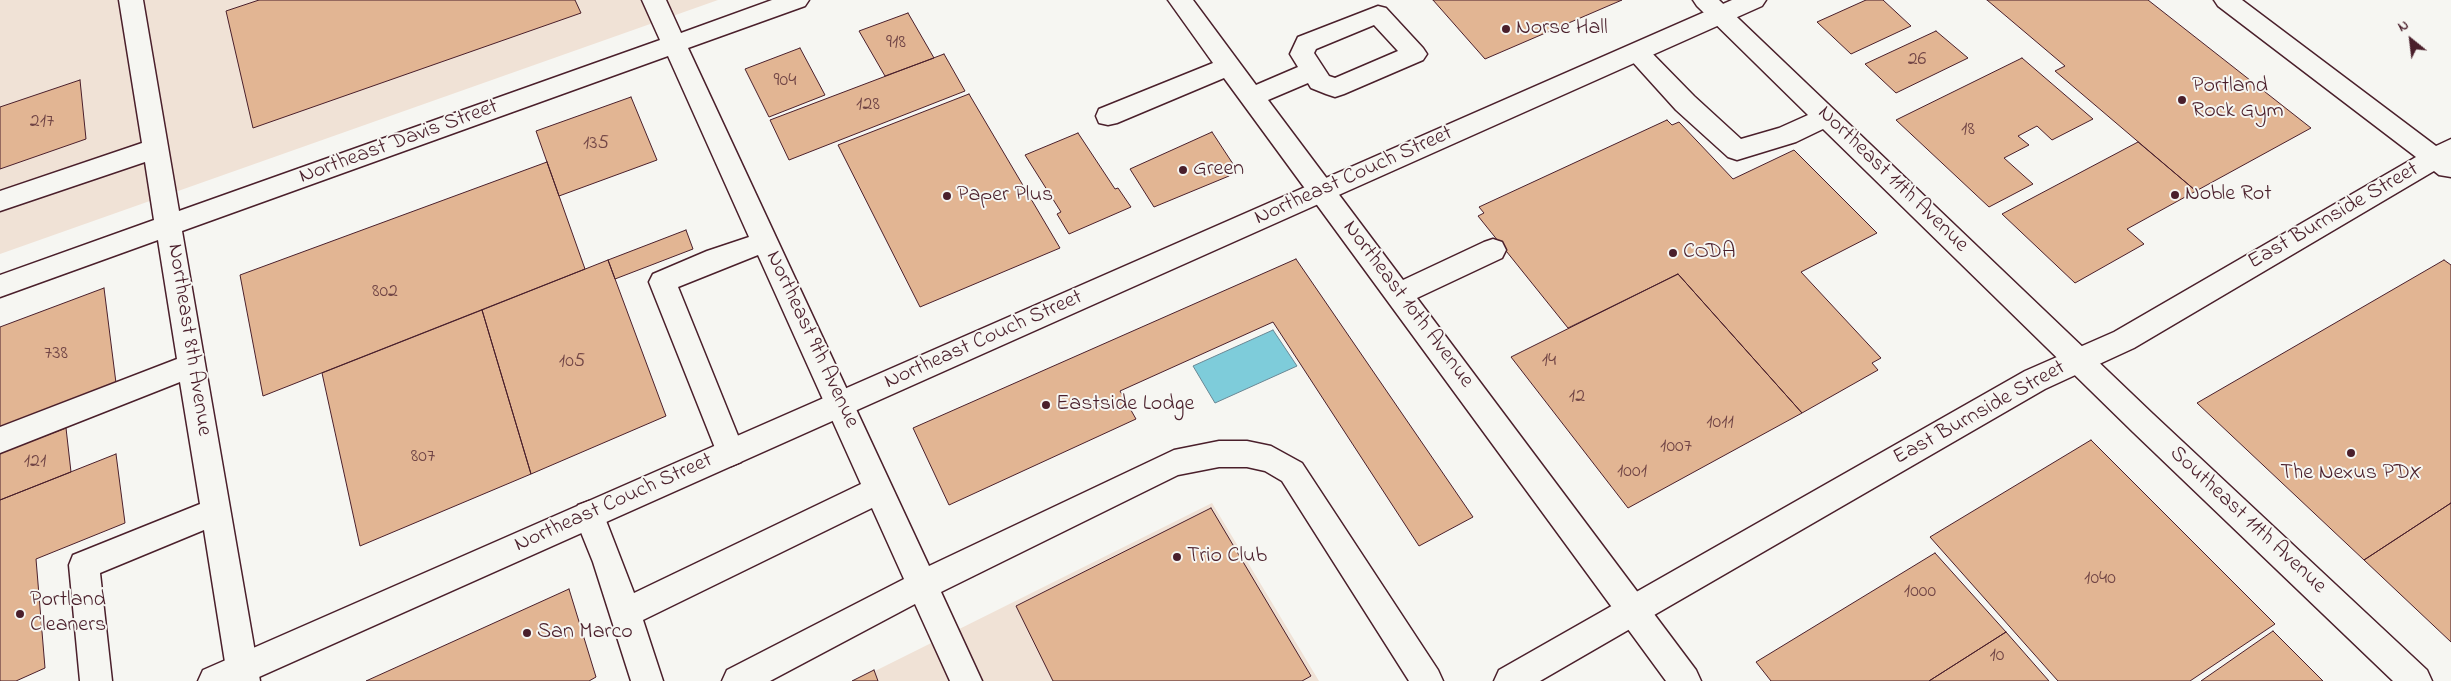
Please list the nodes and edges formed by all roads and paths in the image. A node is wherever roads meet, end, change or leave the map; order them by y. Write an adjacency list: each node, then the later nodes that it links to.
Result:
1 (131, 0): 15 (street, Northeast 8th Avenue)
2 (654, 0): 8 (street, Northeast 9th Avenue)
3 (797, 0): 8 (street, Northeast Davis Street)
4 (1180, 0): 10 (street, Northeast 10th Avenue)
5 (1754, 0): 7 (street, Northeast Couch Street)
6 (2226, 0): 16 (street)
7 (1712, 8): 9 (street, Northeast Couch Street); 14 (street, Northeast 11th Avenue)
8 (674, 44): 19 (street, Northeast Davis Street); 20 (street, Northeast 9th Avenue)
9 (1636, 52): 14 (street); 17 (street, Northeast Couch Street)
10 (1229, 66): 12 (street, Northeast 10th Avenue); 13 (street)
11 (1313, 71): 12 (street)
12 (1252, 97): 17 (street, Northeast 10th Avenue)
13 (1108, 116)
14 (1826, 117): 24 (street, Northeast 11th Avenue)
15 (156, 148): 18 (street); 19 (street, Northeast 8th Avenue)
16 (2445, 159): 24 (street, East Burnside Street)
17 (1322, 191): 23 (street, Northeast 10th Avenue); 26 (street, Northeast Couch Street)
18 (0, 201)
19 (168, 225): 22 (street, Northeast Davis Street); 25 (street, Northeast 8th Avenue)
20 (765, 242): 26 (street, Northeast 9th Avenue); 28 (street)
21 (1493, 250): 23 (street)
22 (0, 286)
23 (1399, 294): 33 (street, Northeast 10th Avenue)
24 (2079, 360): 33 (street, East Burnside Street); 44 (street, Southeast 11th Avenue)
25 (192, 365): 27 (street); 30 (street, Northeast 8th Avenue)
26 (840, 405): 28 (street, Northeast Couch Street); 29 (street, Northeast 9th Avenue)
27 (0, 440)
28 (731, 453): 31 (street, Northeast Couch Street)
29 (879, 490): 32 (street, Northeast 9th Avenue); 34 (street)
30 (216, 511): 35 (street, Northeast 8th Avenue); 36 (street)
31 (589, 515): 34 (street); 35 (street, Northeast Couch Street)
32 (923, 586): 39 (street); 40 (street, Northeast 9th Avenue); 41 (street)
33 (1634, 610): 42 (street, East Burnside Street); 43 (street, Northeast 10th Avenue)
34 (624, 613): 38 (street)
35 (243, 675): 37 (street, Northeast Couch Street)
36 (96, 681)
37 (214, 681)
38 (647, 681)
39 (738, 681)
40 (966, 681)
41 (1427, 681)
42 (1510, 681)
43 (1685, 681)
44 (2416, 681)

